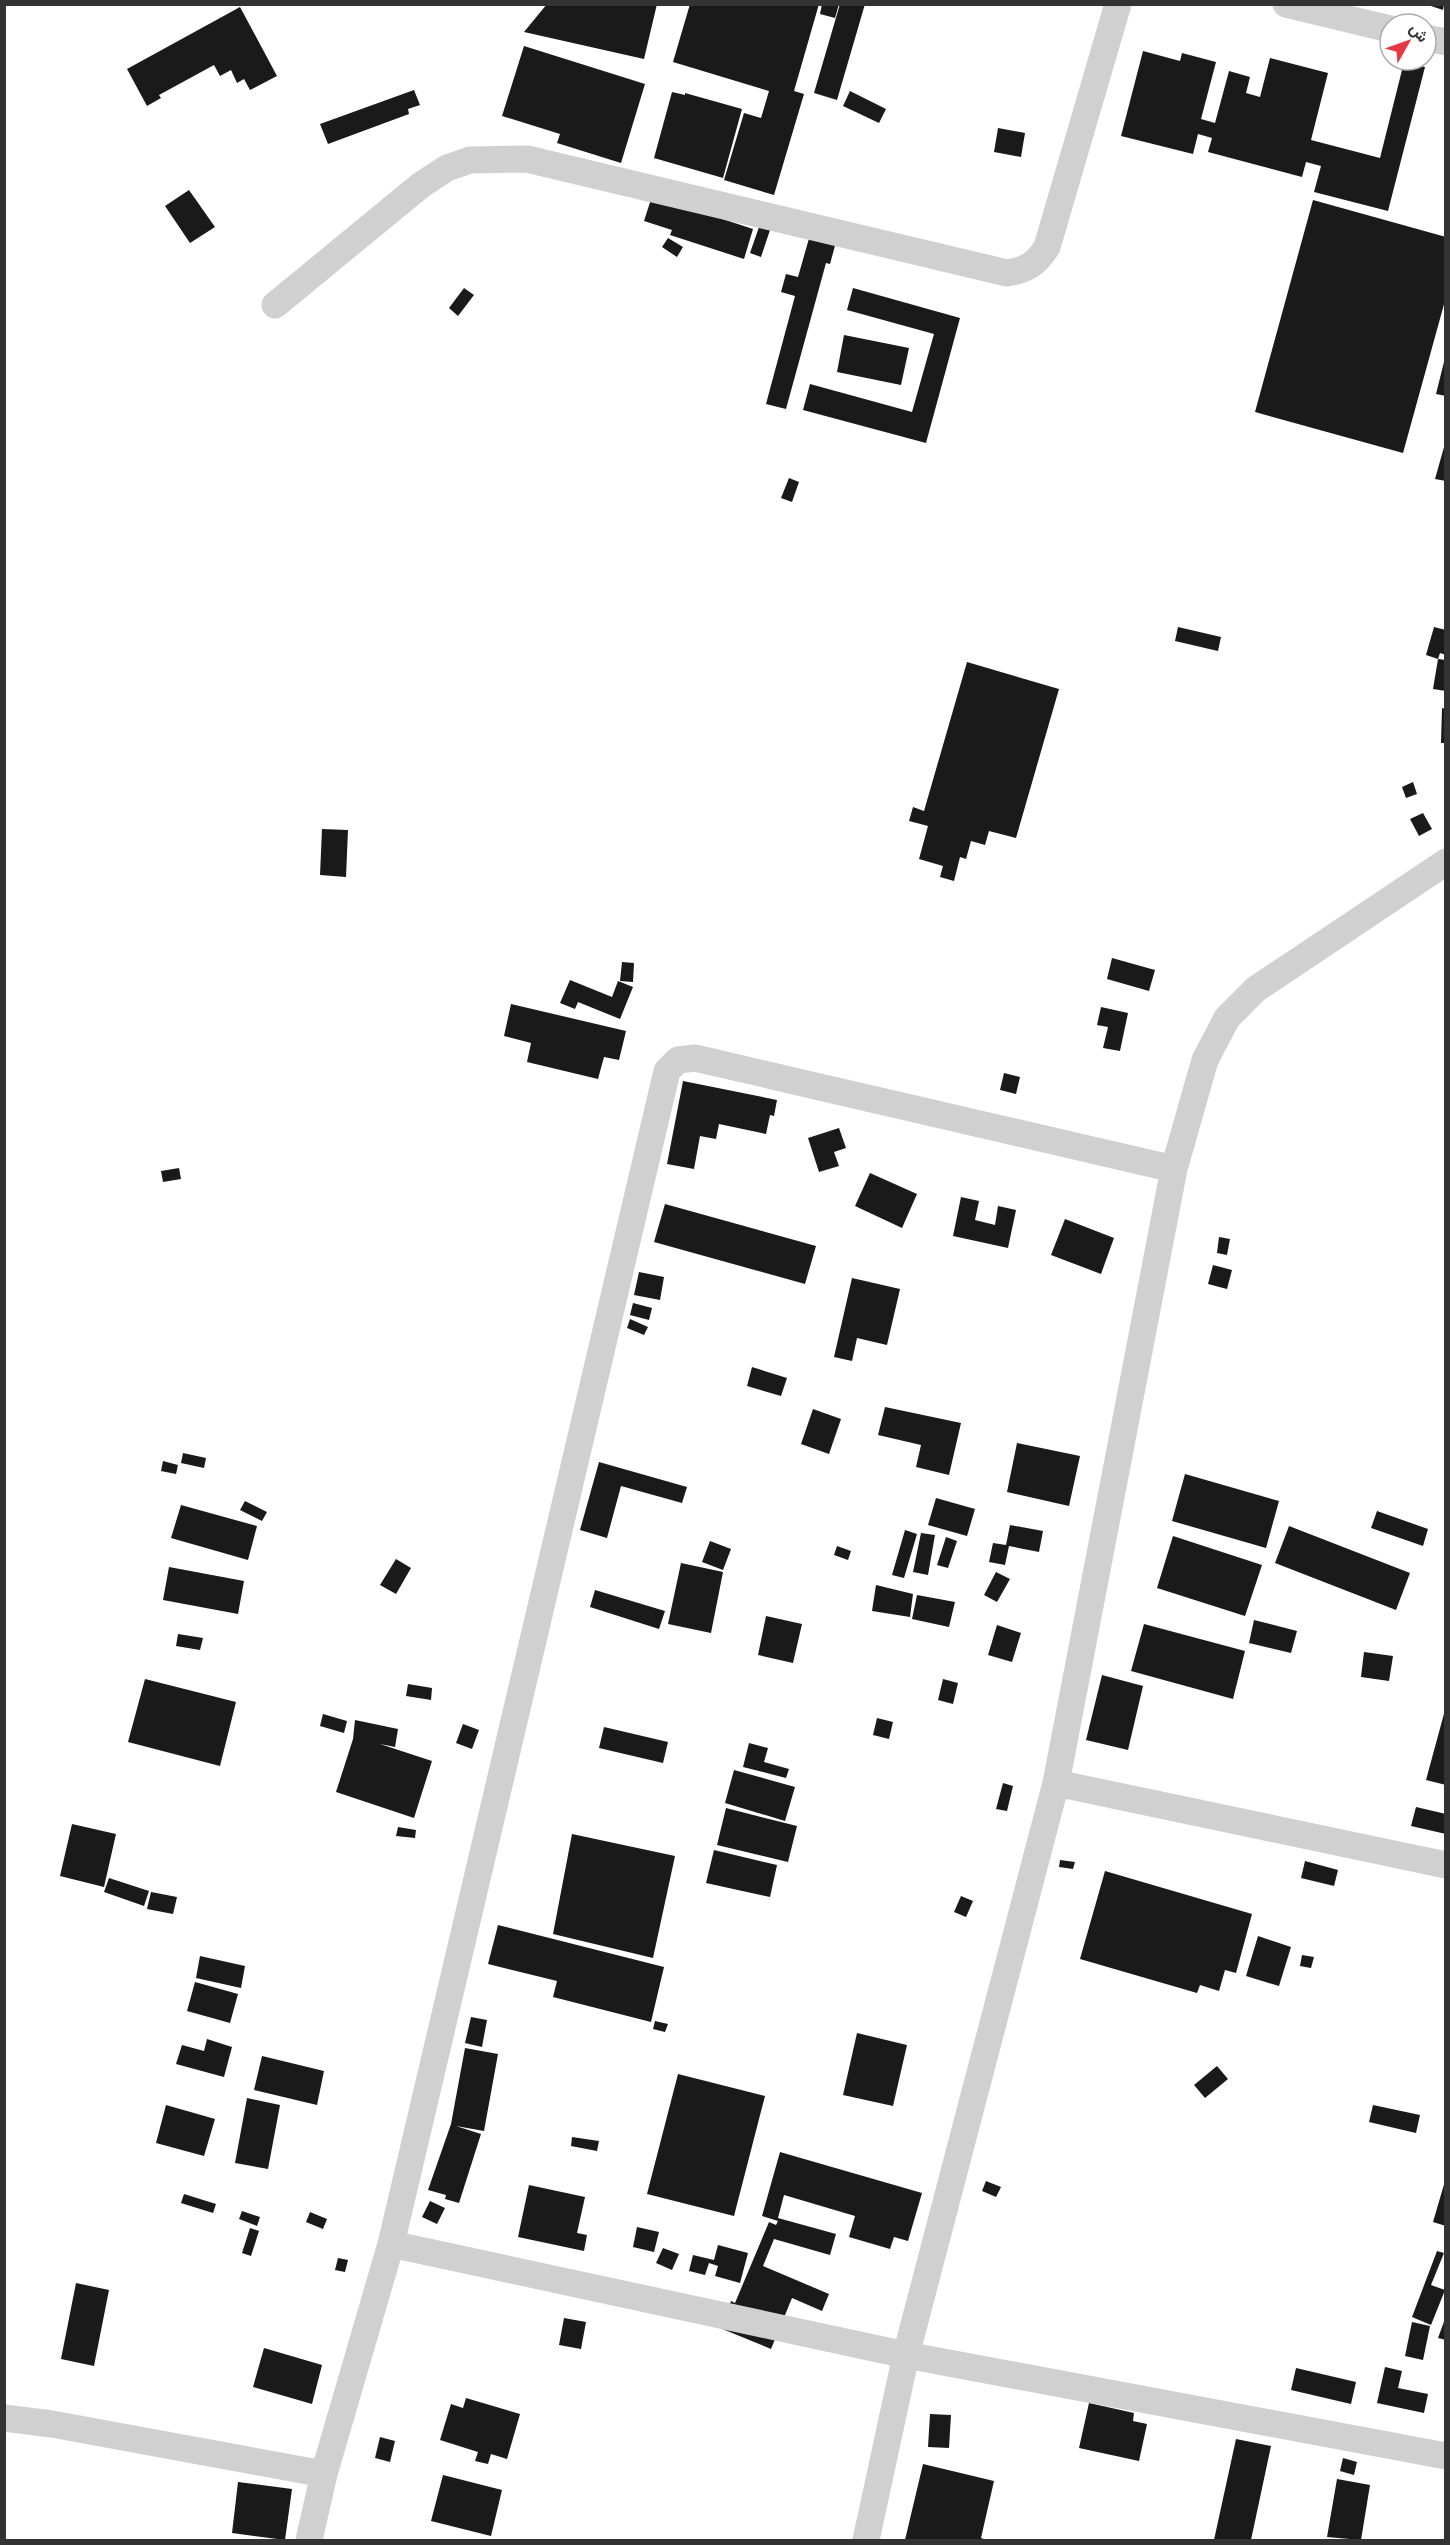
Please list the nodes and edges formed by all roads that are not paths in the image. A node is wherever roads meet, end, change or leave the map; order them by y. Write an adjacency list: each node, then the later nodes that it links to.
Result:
1 (1118, 4): 4 (lane)
2 (1286, 4): 3 (lane)
3 (1378, 26)
4 (275, 304)
5 (1446, 862): 6 (lane)
6 (1174, 1169): 7 (lane); 9 (lane)
7 (1056, 1783): 8 (lane); 10 (lane)
8 (1446, 1865)
9 (391, 2244): 10 (lane); 13 (lane)
10 (906, 2355): 12 (lane); 15 (lane)
11 (4, 2418): 13 (lane)
12 (1446, 2456)
13 (324, 2474): 14 (lane)
14 (309, 2541)
15 (866, 2541)

